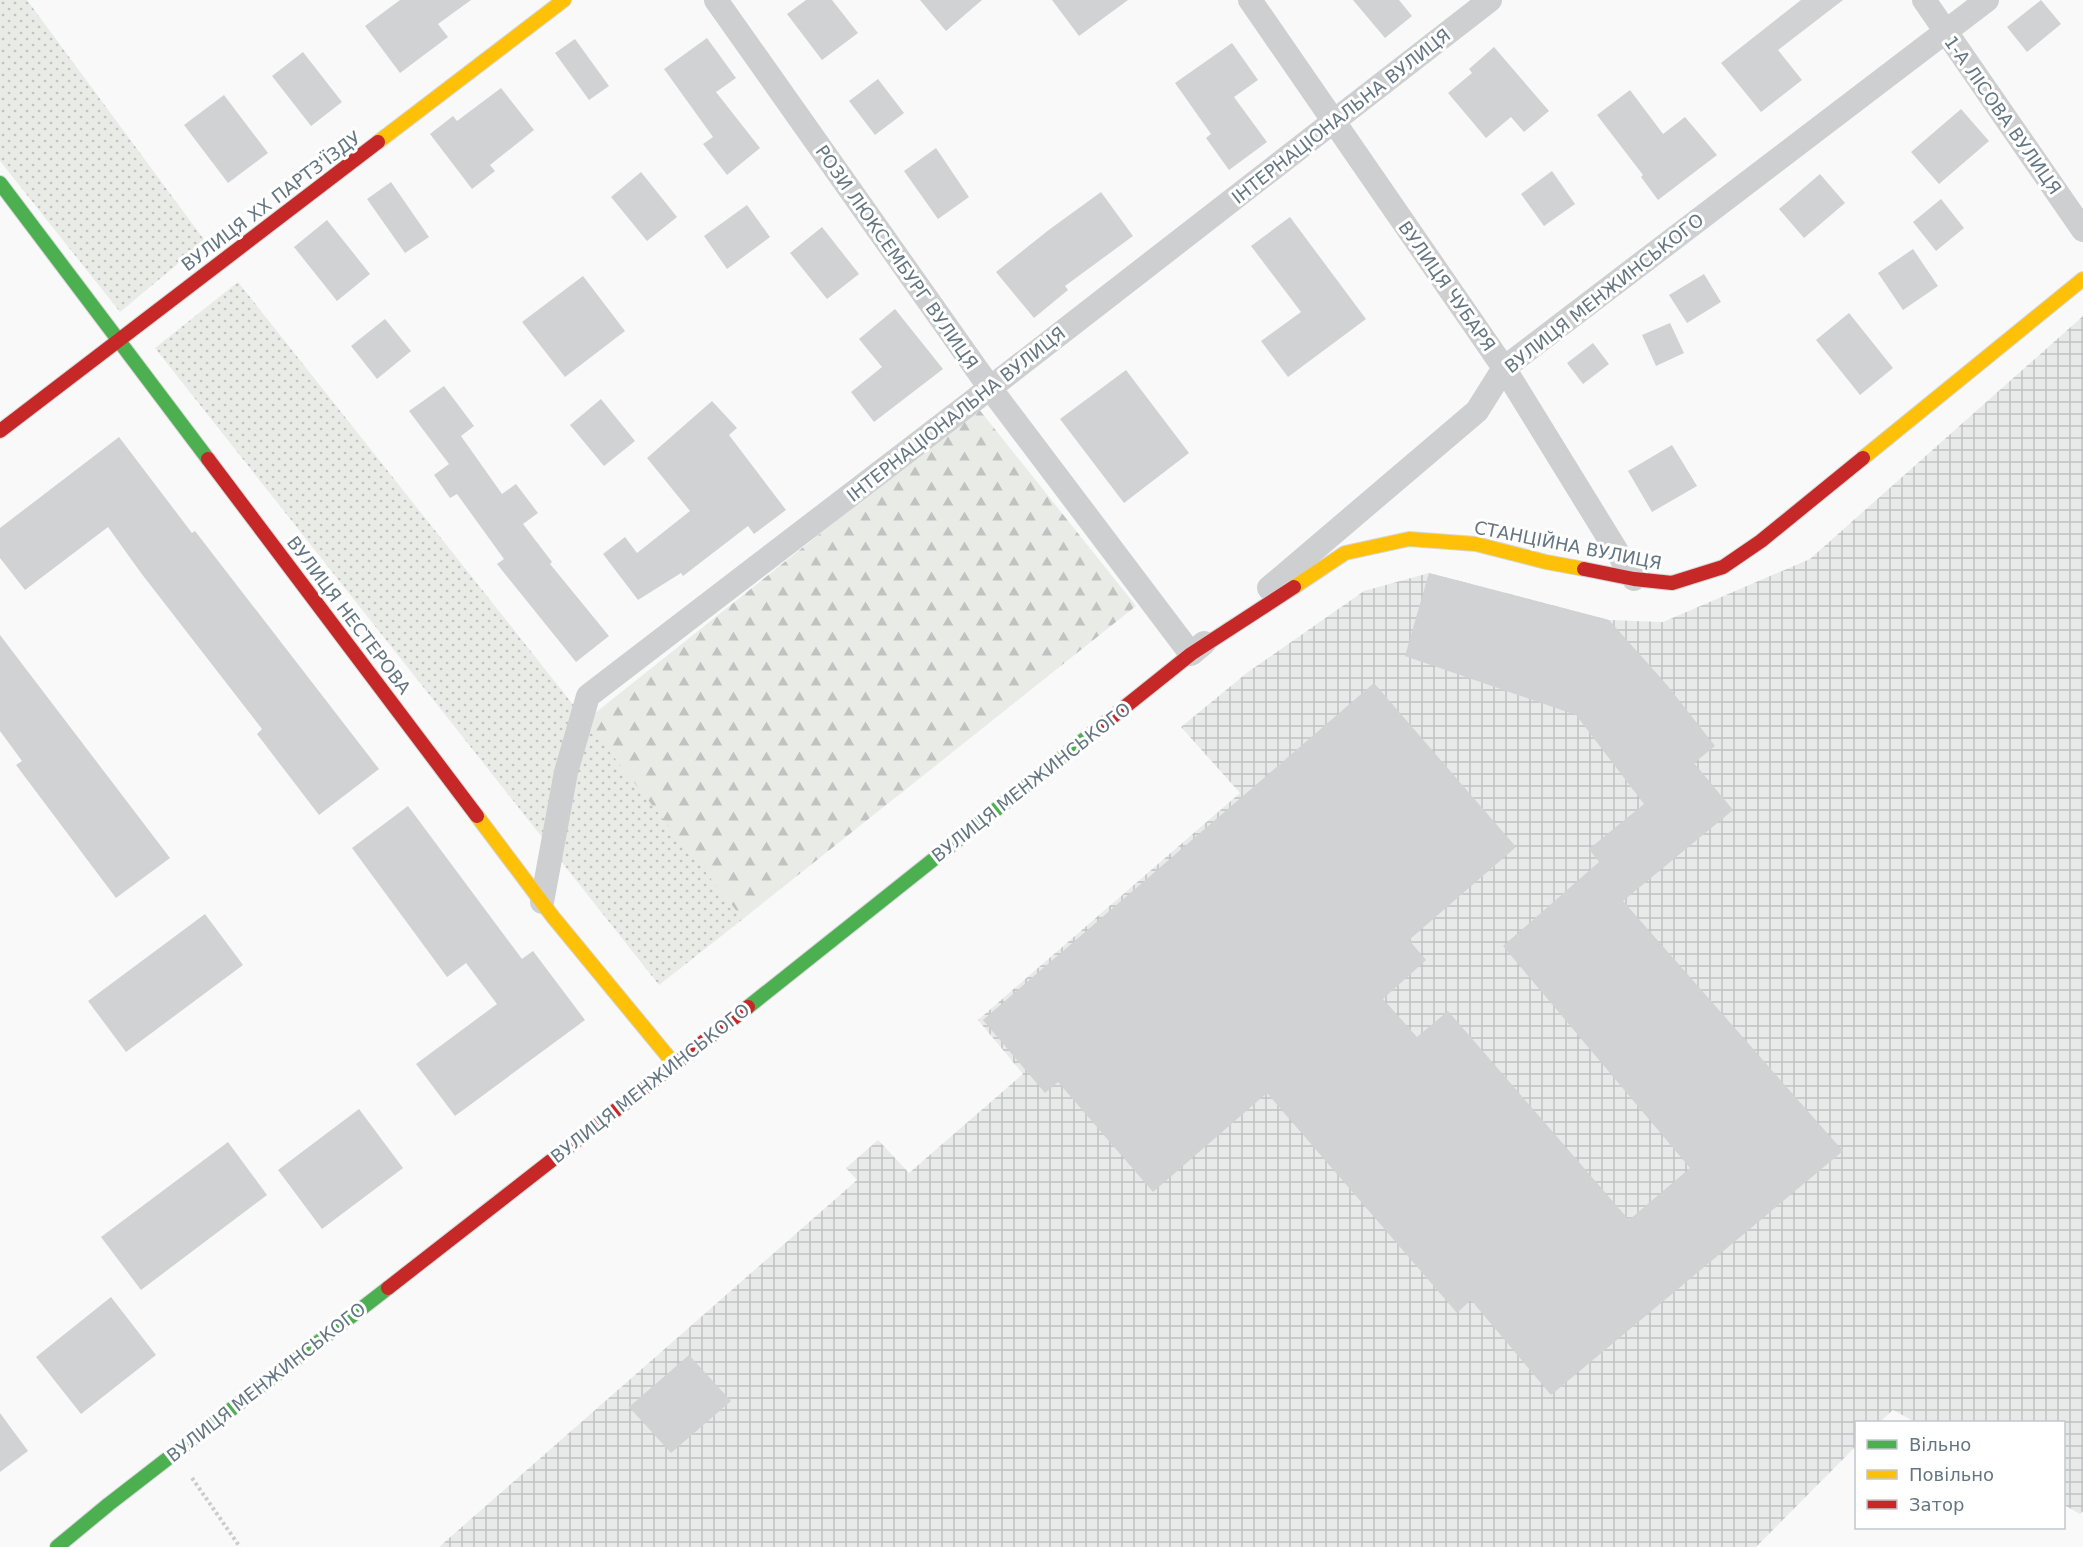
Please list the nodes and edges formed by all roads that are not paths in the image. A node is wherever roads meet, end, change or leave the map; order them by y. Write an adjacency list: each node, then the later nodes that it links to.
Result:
1 (564, 0): 12 (street, ВУЛИЦЯ XX ПАРТЗ'ЇЗДУ)
2 (716, 0): 14 (street, РОЗИ ЛЮКСЕМБУРГ ВУЛИЦЯ)
3 (1250, 0): 8 (street, ВУЛИЦЯ ЧУБАРЯ)
4 (1491, 0): 8 (street, ІНТЕРНАЦІОНАЛЬНА ВУЛИЦЯ)
5 (1924, 0): 7 (street, 1-А ЛІСОВА ВУЛИЦЯ)
6 (1987, 0): 7 (street, ВУЛИЦЯ МЕНЖИНСЬКОГО)
7 (1945, 32): 10 (street, 1-А ЛІСОВА ВУЛИЦЯ); 13 (street, ВУЛИЦЯ МЕНЖИНСЬКОГО)
8 (1334, 121): 13 (street, ВУЛИЦЯ ЧУБАРЯ); 14 (street, ІНТЕРНАЦІОНАЛЬНА ВУЛИЦЯ)
9 (0, 183): 12 (street, ВУЛИЦЯ НЕСТЕРОВА)
10 (2083, 230)
11 (2083, 279): 16 (street, СТАНЦІЙНА ВУЛИЦЯ)
12 (119, 340): 15 (street, ВУЛИЦЯ XX ПАРТЗ'ЇЗДУ); 18 (street, ВУЛИЦЯ НЕСТЕРОВА)
13 (1504, 368): 16 (street, ВУЛИЦЯ ЧУБАРЯ); 17 (street, ВУЛИЦЯ МЕНЖИНСЬКОГО)
14 (990, 388): 17 (street, РОЗИ ЛЮКСЕМБУРГ ВУЛИЦЯ); 18 (street, ІНТЕРНАЦІОНАЛЬНА ВУЛИЦЯ)
15 (0, 431)
16 (1634, 579): 17 (street, СТАНЦІЙНА ВУЛИЦЯ)
17 (1191, 654): 19 (street, ВУЛИЦЯ МЕНЖИНСЬКОГО)
18 (542, 902): 19 (street, ВУЛИЦЯ НЕСТЕРОВА)
19 (675, 1065): 20 (street, ВУЛИЦЯ МЕНЖИНСЬКОГО)
20 (57, 1547)

